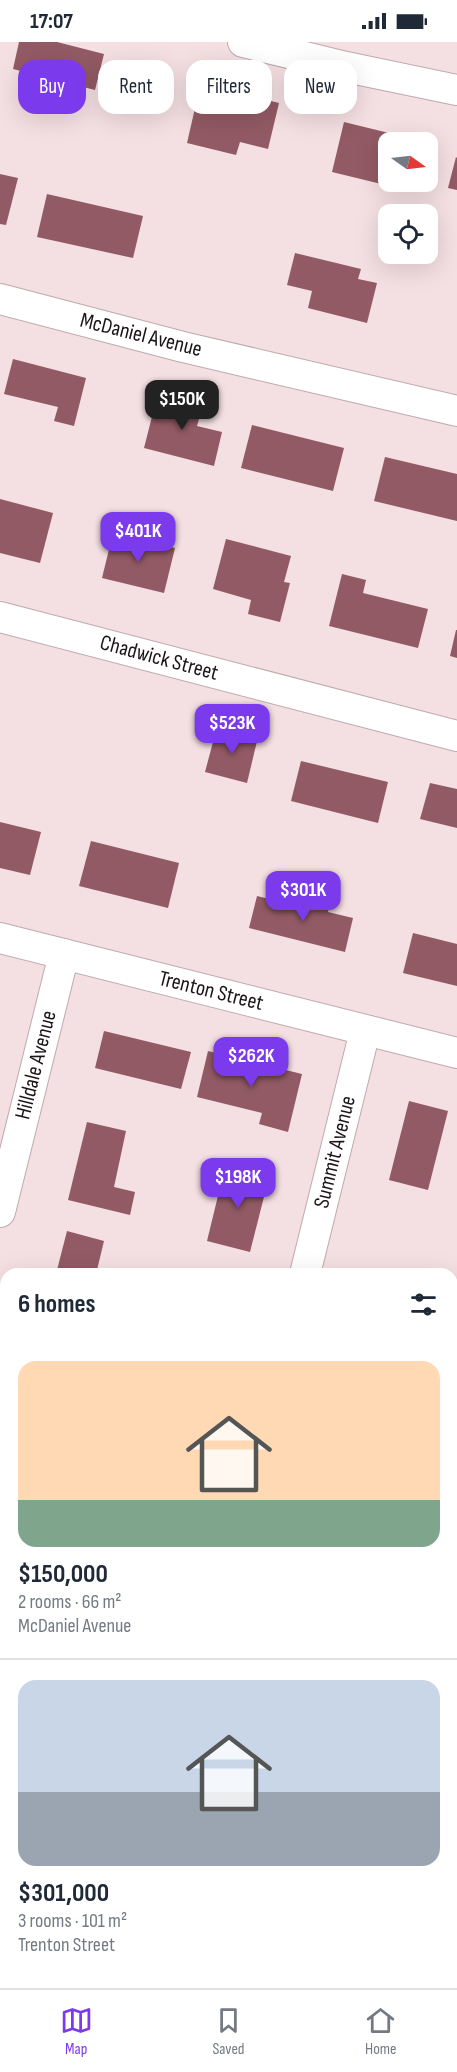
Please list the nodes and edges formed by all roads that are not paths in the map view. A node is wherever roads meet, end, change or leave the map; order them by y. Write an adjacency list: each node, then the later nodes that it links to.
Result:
1 (243, 42): 2 (street)
2 (457, 90)
3 (0, 298): 4 (street, McDaniel Avenue)
4 (457, 411)
5 (0, 617): 6 (street, Chadwick Street)
6 (457, 736)
7 (0, 938): 8 (street, Trenton Street)
8 (64, 954): 9 (street, Trenton Street); 11 (street, Hilldale Avenue)
9 (365, 1031): 10 (street, Trenton Street); 12 (street, Summit Avenue)
10 (457, 1053)
11 (0, 1212)
12 (306, 1268)

